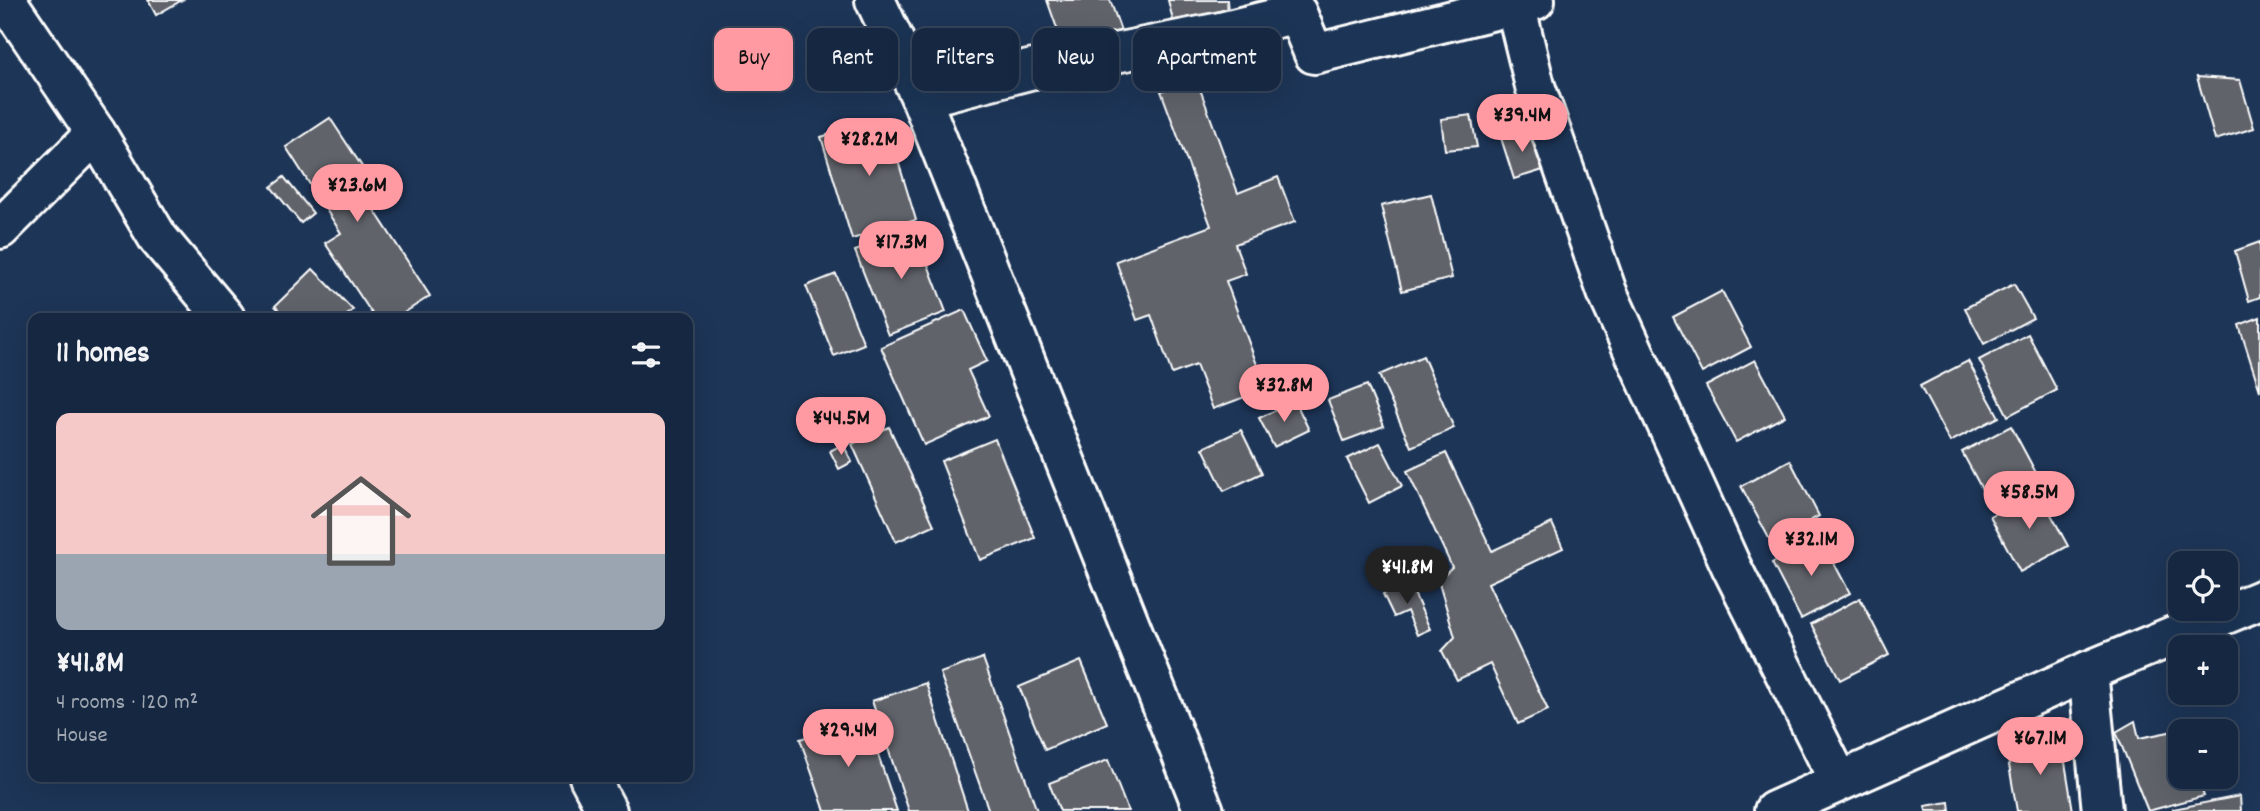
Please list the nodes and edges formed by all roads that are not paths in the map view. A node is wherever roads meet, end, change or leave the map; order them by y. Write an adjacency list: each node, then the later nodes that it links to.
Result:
1 (6, 0): 5 (street)
2 (875, 0): 4 (street)
3 (1521, 2): 4 (street); 10 (street)
4 (921, 98): 13 (street)
5 (96, 132): 6 (street); 7 (street)
6 (0, 229)
7 (221, 313)
8 (2260, 600): 9 (street)
9 (2088, 671): 10 (street); 15 (street)
10 (1839, 781): 14 (street)
11 (592, 782): 12 (street)
12 (607, 811)
13 (1204, 811)
14 (1774, 811)
15 (2102, 811)

